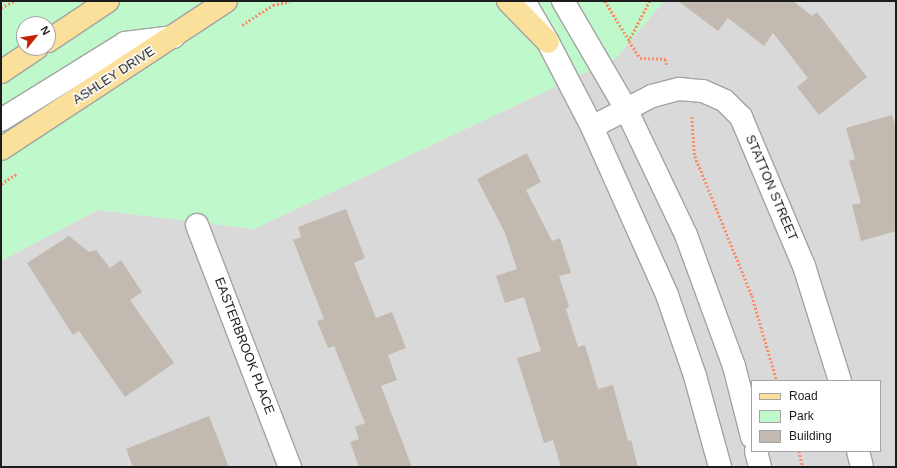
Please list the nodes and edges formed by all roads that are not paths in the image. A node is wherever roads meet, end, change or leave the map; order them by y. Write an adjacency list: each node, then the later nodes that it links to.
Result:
1 (108, 1): 6 (main road)
2 (226, 1): 7 (main road, ASHLEY DRIVE)
3 (508, 1): 8 (main road)
4 (524, 1): 8 (street)
5 (563, 1): 11 (street)
6 (56, 36)
7 (174, 37): 12 (street); 14 (main road, ASHLEY DRIVE)
8 (548, 42): 13 (street)
9 (25, 56): 10 (main road)
10 (1, 72)
11 (626, 109): 13 (street, STATTON STREET); 16 (street, STATTON STREET); 17 (street)
12 (1, 120)
13 (592, 126): 21 (street)
14 (1, 149)
15 (197, 225): 20 (street, EASTERBROOK PLACE)
16 (840, 380)
17 (751, 433)
18 (756, 452): 22 (street)
19 (858, 452): 23 (street)
20 (290, 467)
21 (720, 467)
22 (760, 467)
23 (862, 467)

